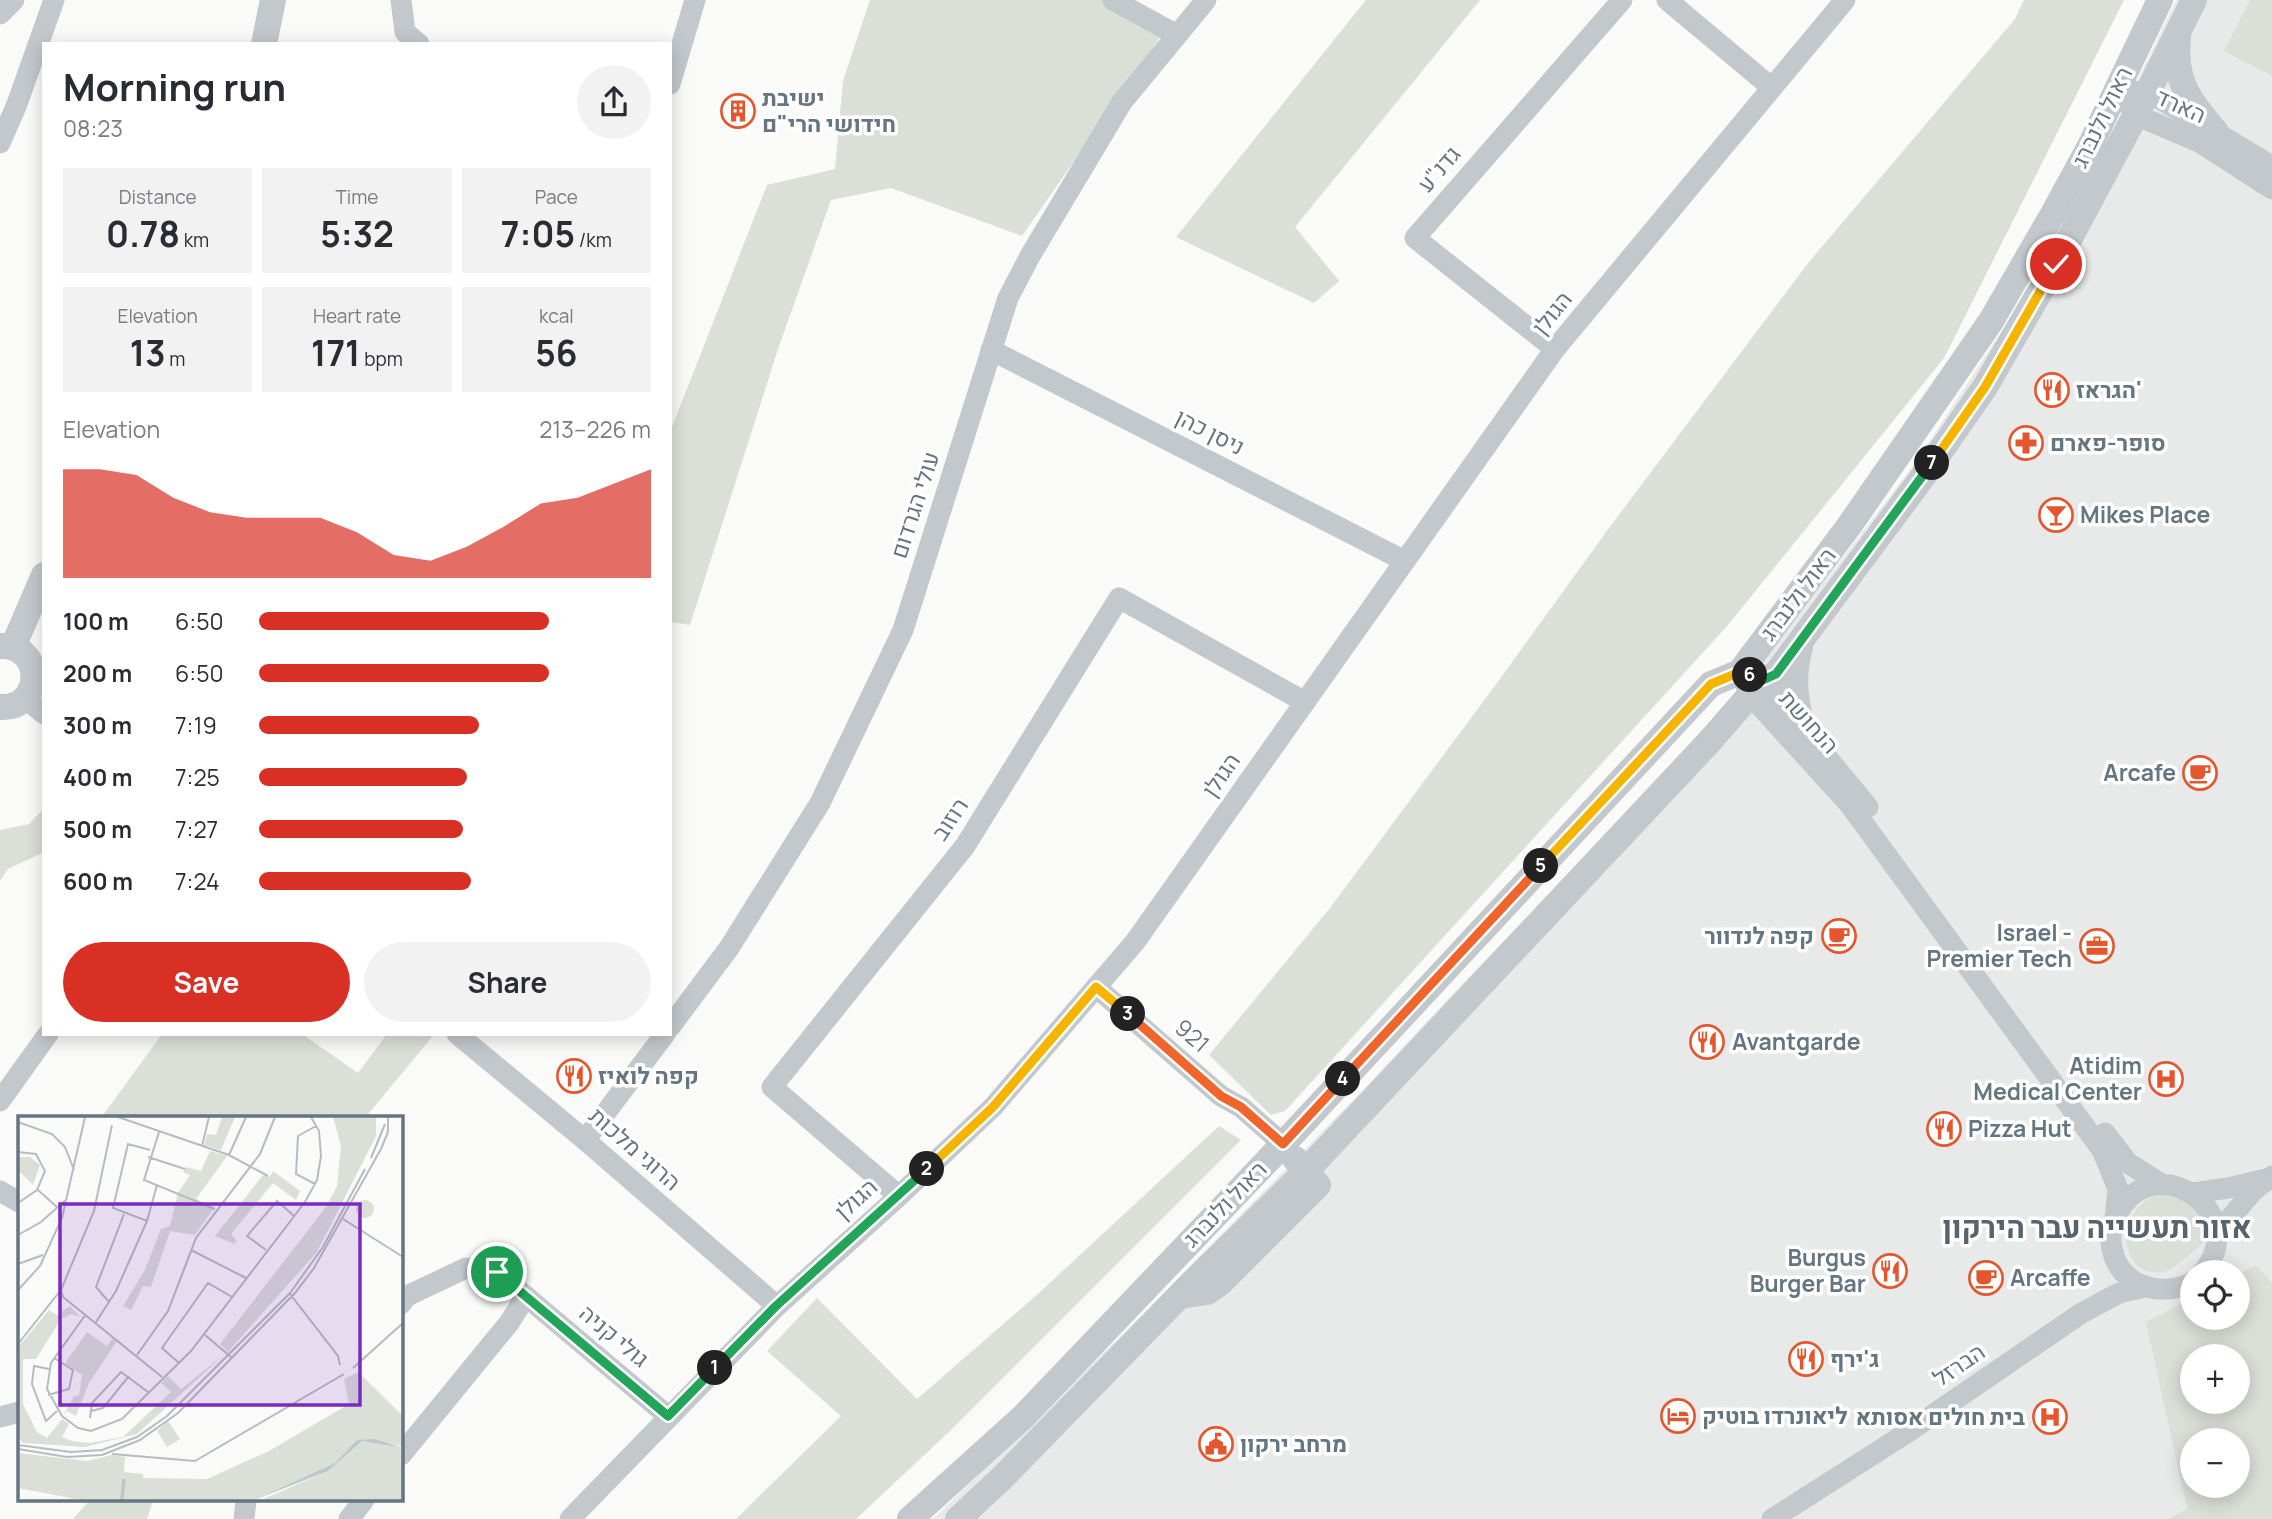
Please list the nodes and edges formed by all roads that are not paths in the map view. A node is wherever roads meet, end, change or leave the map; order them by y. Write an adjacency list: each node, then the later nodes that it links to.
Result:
1 (13, 0): 13 (street)
2 (54, 0): 23 (street)
3 (273, 0): 16 (street)
4 (401, 0): 17 (street)
5 (695, 0): 18 (street)
6 (1113, 0): 15 (street)
7 (1206, 0): 15 (street, עולי הגרדום)
8 (1622, 0): 26 (street, גדנ"ע)
9 (1667, 0): 19 (street)
10 (1845, 0): 19 (street, הגולן)
11 (2160, 0): 20 (street, ראול ולנברג)
12 (2194, 0): 14 (street, ראול ולנברג)
13 (0, 14)
14 (2178, 32): 21 (street, ראול ולנברג); 22 (street)
15 (1177, 35): 27 (street, עולי הגרדום)
16 (264, 42)
17 (417, 42)
18 (672, 77)
19 (1771, 87): 26 (street, הגולן)
20 (2116, 90): 21 (street, הארד); 32 (street, ראול ולנברג)
21 (2142, 104): 22 (street, הארד); 25 (street, הארד); 30 (street, ראול ולנברג)
22 (2216, 132): 24 (street, הארד)
23 (0, 143)
24 (2272, 166)
25 (2272, 189)
26 (1555, 349): 28 (street, הגולן)
27 (991, 350): 28 (street, ניסן כהן); 38 (street, עולי הגרדום)
28 (1405, 561): 33 (street, הגולן)
29 (42, 579): 31 (street)
30 (1802, 640): 32 (street, ראול ולנברג); 36 (street)
31 (6, 646): 35 (street)
32 (1751, 682): 36 (street, הנחושת); 44 (street, ראול ולנברג); 45 (street, ראול ולנברג); 52 (street, הנחושת)
33 (1305, 702): 37 (street, הגולן); 50 (street, רוזוב)
34 (0, 706): 35 (street)
35 (34, 706)
36 (1801, 724): 47 (street, הנחושת)
37 (1096, 987): 44 (street, 921); 50 (street, הגולן)
38 (672, 1024)
39 (47, 1036): 42 (street)
40 (459, 1036): 43 (street, הרוגי מלכות)
41 (663, 1036): 43 (street)
42 (0, 1101)
43 (585, 1139): 59 (street, הרוגי מלכות)
44 (1278, 1149): 45 (street); 67 (street, ראול ולנברג)
45 (1305, 1172): 68 (street)
46 (2270, 1177): 49 (street); 53 (street)
47 (2163, 1185): 49 (street, הנחושת); 52 (street)
48 (0, 1191): 51 (street)
49 (2193, 1193): 53 (street)
50 (899, 1196): 59 (street, הגולן)
51 (18, 1201)
52 (2115, 1219): 55 (street, הנחושת)
53 (2217, 1234): 54 (street)
54 (2210, 1260)
55 (2145, 1287): 56 (street, הברזל); 69 (street, הברזל)
56 (2180, 1287)
57 (526, 1296): 58 (street, גולי קניה); 61 (street, גולי קניה); 63 (street)
58 (402, 1303)
59 (776, 1306): 61 (street, הגולן)
60 (18, 1412): 62 (street)
61 (668, 1416): 66 (street, הגולן)
62 (0, 1417)
63 (402, 1454)
64 (363, 1502): 65 (street)
65 (349, 1519)
66 (570, 1519)
67 (910, 1519)
68 (958, 1519)
69 (1772, 1519)

